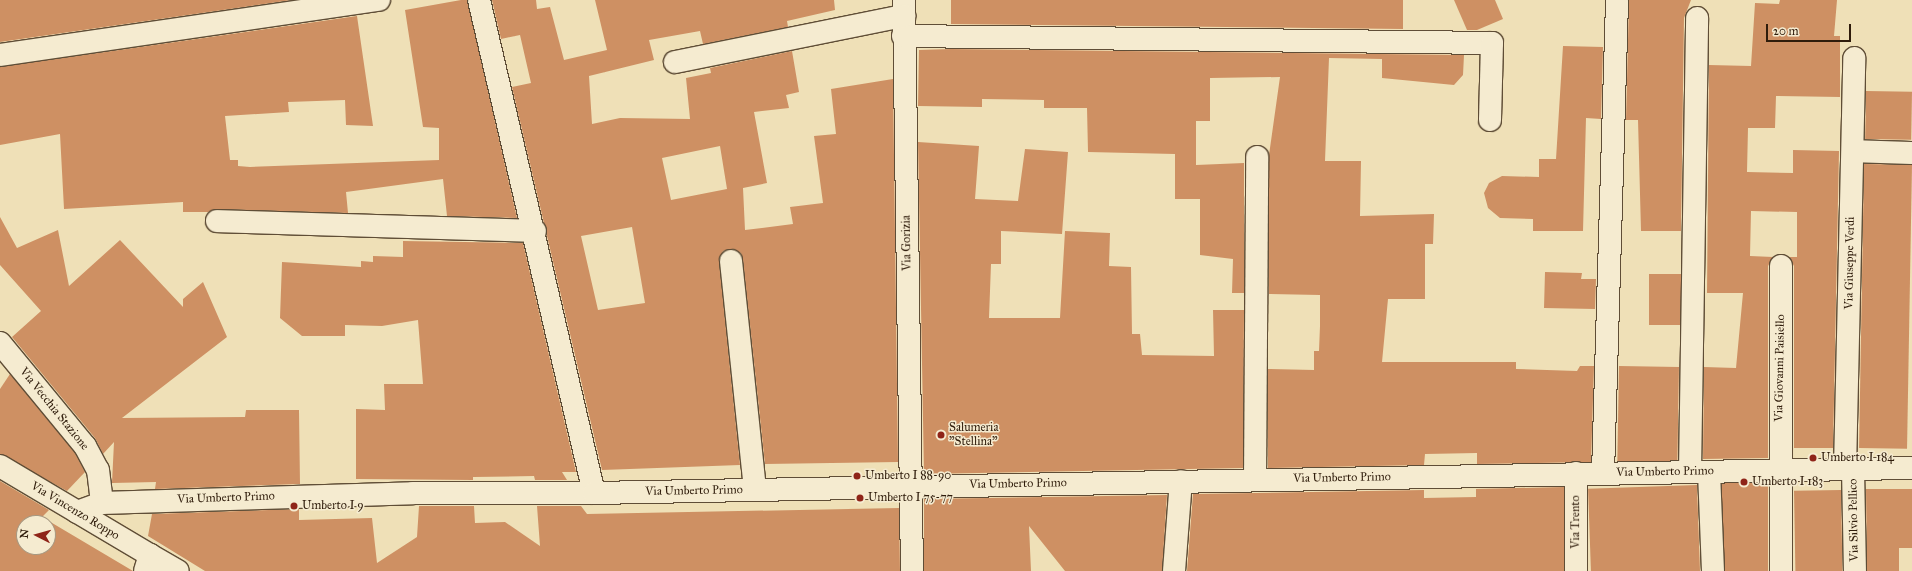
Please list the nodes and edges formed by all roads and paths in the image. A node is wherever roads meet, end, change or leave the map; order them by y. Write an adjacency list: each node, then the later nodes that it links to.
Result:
1 (379, 0): 6 (street)
2 (479, 0): 14 (street)
3 (1616, 0): 23 (street)
4 (904, 17): 8 (street); 9 (street); 27 (street, Via Gorizia)
5 (1697, 18): 22 (street)
6 (0, 55)
7 (1854, 58): 10 (street, Via Giuseppe Verdi)
8 (675, 62)
9 (1490, 120)
10 (1853, 151): 11 (street); 20 (street, Via Giuseppe Verdi)
11 (1912, 153)
12 (1257, 157): 25 (street)
13 (217, 221): 14 (street)
14 (535, 231): 29 (street)
15 (731, 261): 28 (street)
16 (1781, 266): 21 (street, Via Giovanni Paisiello)
17 (0, 343): 30 (street, Via Vecchia Stazione)
18 (0, 466): 31 (street, Via Vincenzo Roppo)
19 (1912, 468): 20 (street, Via Umberto Primo)
20 (1849, 469): 21 (street, Via Umberto Primo); 39 (street, Via Silvio Pellico)
21 (1779, 470): 22 (street, Via Umberto Primo); 38 (street, Via Giovanni Paisiello)
22 (1700, 472): 23 (street, Via Umberto Primo); 37 (street)
23 (1603, 473): 24 (street, Via Umberto Primo)
24 (1576, 474): 25 (street, Via Umberto Primo); 36 (street, Via Trento)
25 (1255, 479): 26 (street, Via Umberto Primo)
26 (1181, 481): 27 (street, Via Umberto Primo); 35 (street)
27 (911, 486): 28 (street, Via Umberto Primo); 34 (street, Via Gorizia)
28 (755, 489): 29 (street, Via Umberto Primo)
29 (594, 493): 30 (street, Via Umberto Primo)
30 (102, 503): 31 (street, Via Umberto Primo)
31 (77, 512): 32 (street, Via Vincenzo Roppo)
32 (147, 563): 33 (street, Via Vincenzo Roppo)
33 (178, 571)
34 (912, 571)
35 (1174, 571)
36 (1576, 571)
37 (1713, 571)
38 (1781, 571)
39 (1855, 571)

